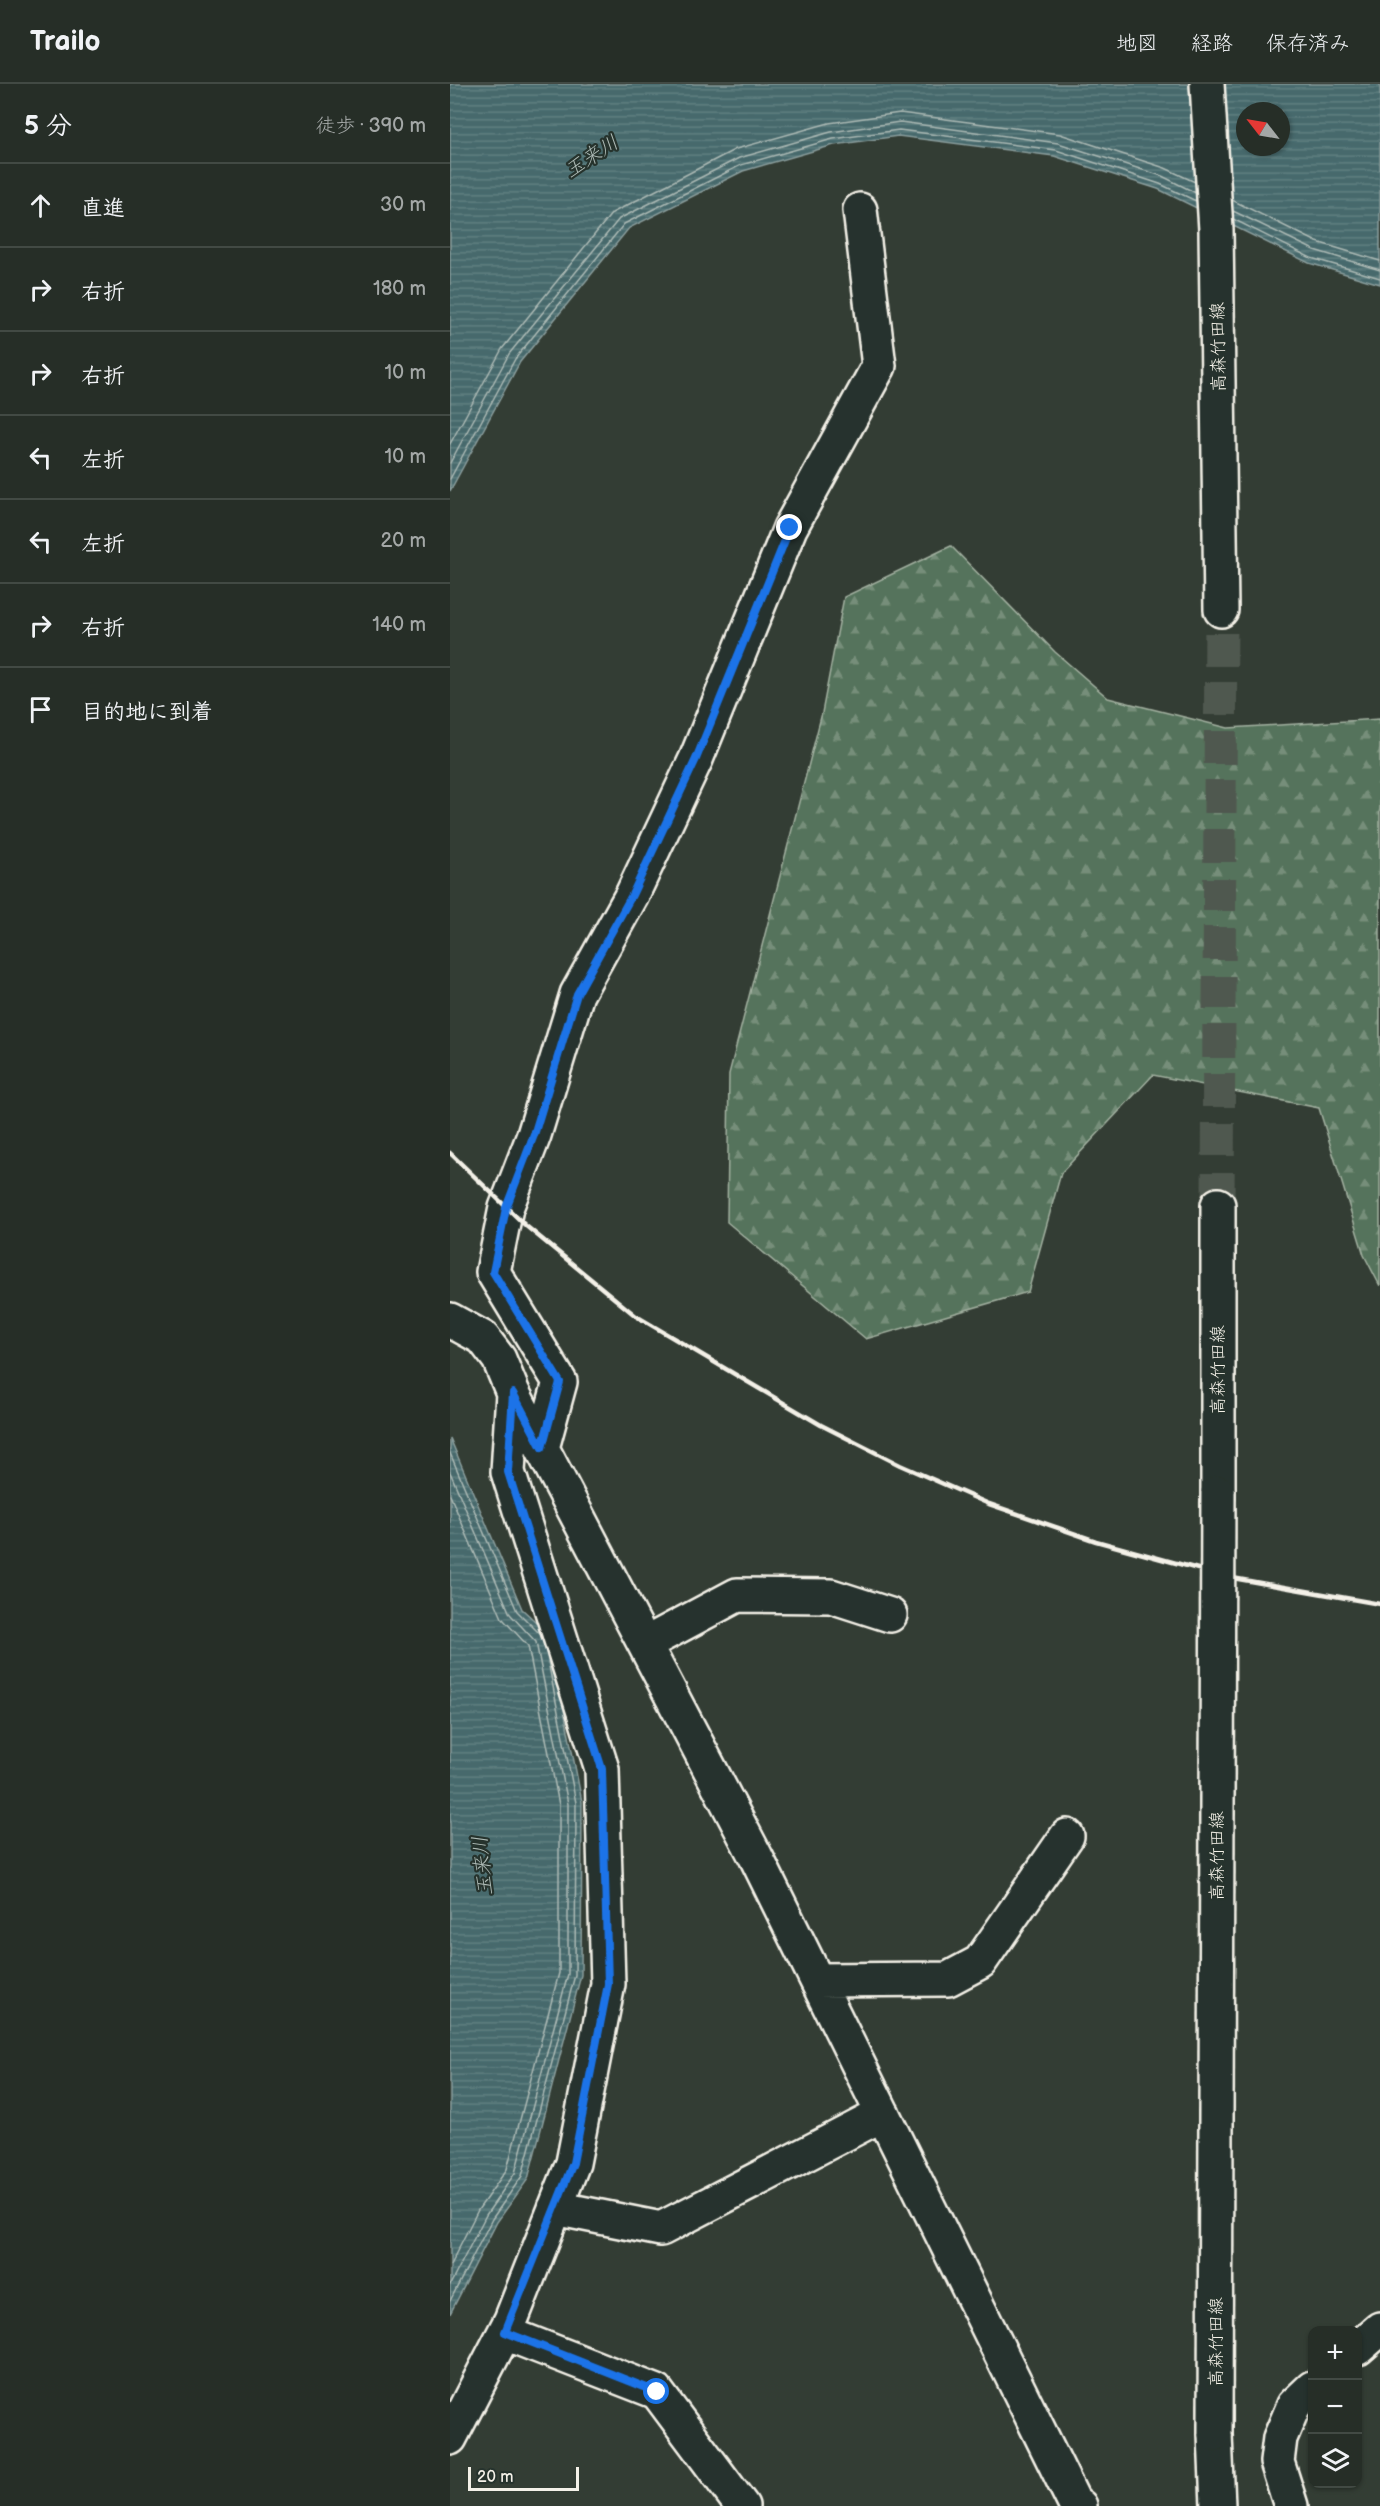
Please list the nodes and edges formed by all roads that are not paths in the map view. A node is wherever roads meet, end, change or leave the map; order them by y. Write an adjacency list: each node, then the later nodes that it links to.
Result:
1 (1207, 84): 3 (street, 高森竹田線)
2 (860, 210): 7 (street)
3 (1221, 610)
4 (1218, 1205): 21 (street, 高森竹田線, bridge)
5 (450, 1320): 6 (street)
6 (513, 1393): 7 (street); 13 (street)
7 (542, 1448): 9 (street)
8 (890, 1615): 9 (street)
9 (645, 1644): 11 (street)
10 (1067, 1836): 11 (street)
11 (817, 1980): 12 (street)
12 (883, 2114): 13 (street); 20 (street)
13 (555, 2208): 15 (street)
14 (1380, 2329): 16 (street)
15 (505, 2332): 18 (street); 19 (street)
16 (1362, 2345)
17 (1308, 2392): 22 (street)
18 (450, 2438)
19 (742, 2506)
20 (1080, 2506)
21 (1218, 2506)
22 (1291, 2506)

